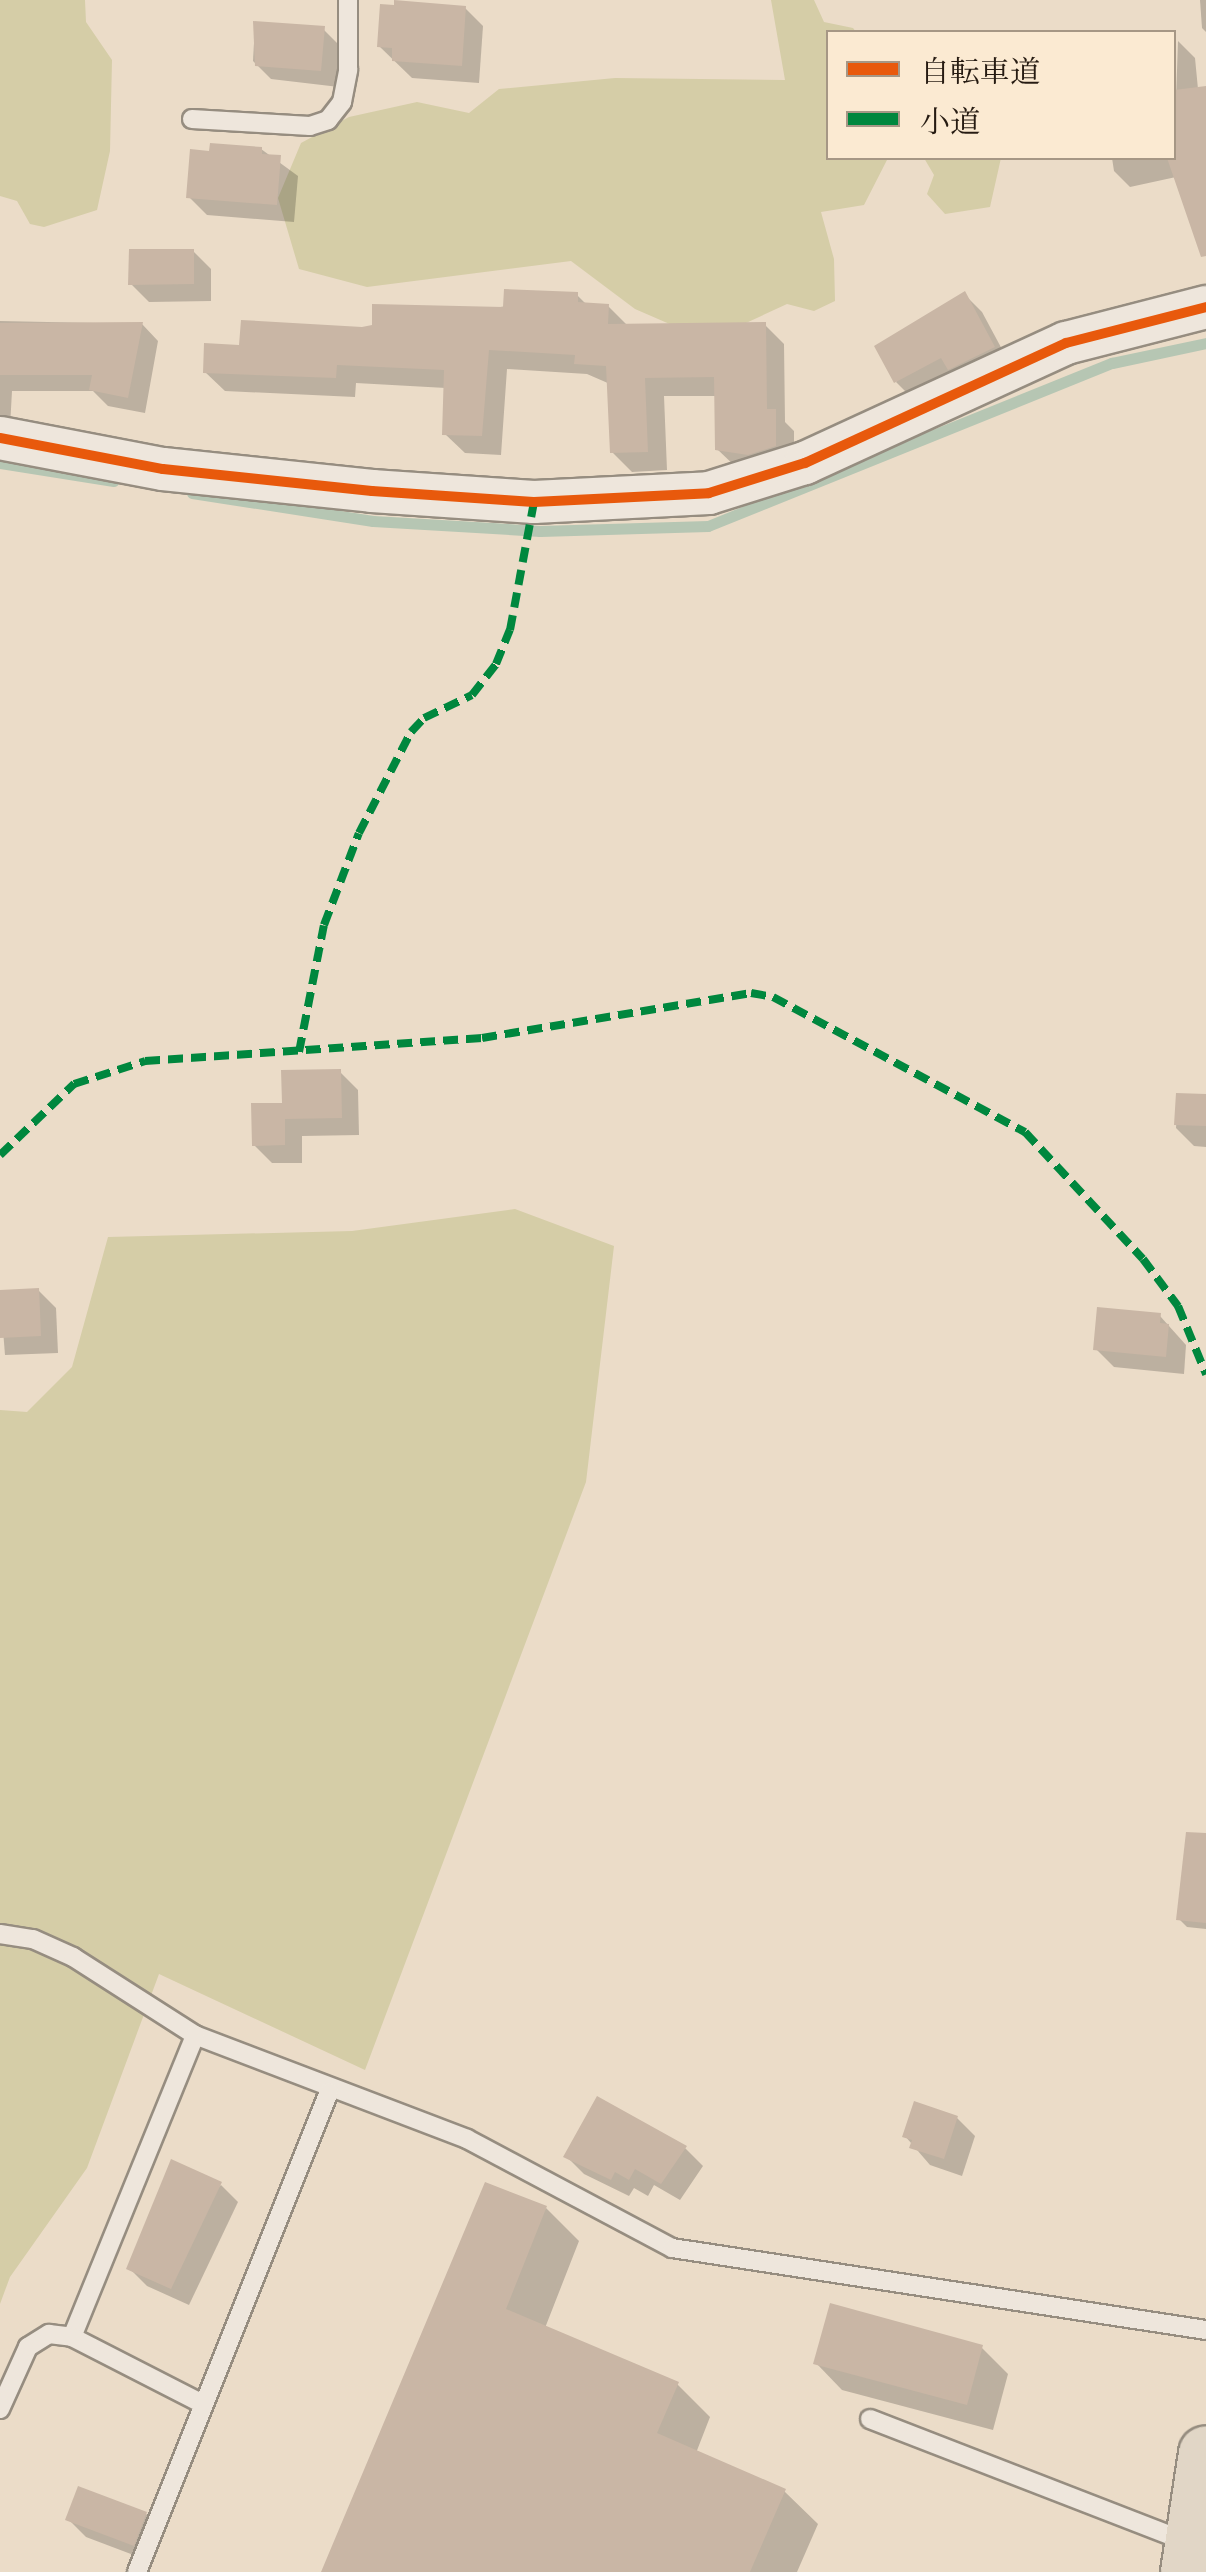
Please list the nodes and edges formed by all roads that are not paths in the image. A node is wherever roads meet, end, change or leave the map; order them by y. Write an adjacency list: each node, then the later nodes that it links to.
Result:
1 (348, 0): 2 (lane)
2 (192, 120)
3 (1206, 307): 4 (street)
4 (0, 438)
5 (0, 1934): 6 (lane)
6 (195, 2035): 7 (lane); 9 (lane)
7 (329, 2092): 8 (lane); 10 (lane)
8 (1206, 2330)
9 (72, 2337): 10 (lane); 11 (lane)
10 (203, 2404): 15 (lane)
11 (0, 2409)
12 (870, 2419): 14 (lane)
13 (1206, 2453): 14 (highway)
14 (1190, 2558)
15 (138, 2572)

